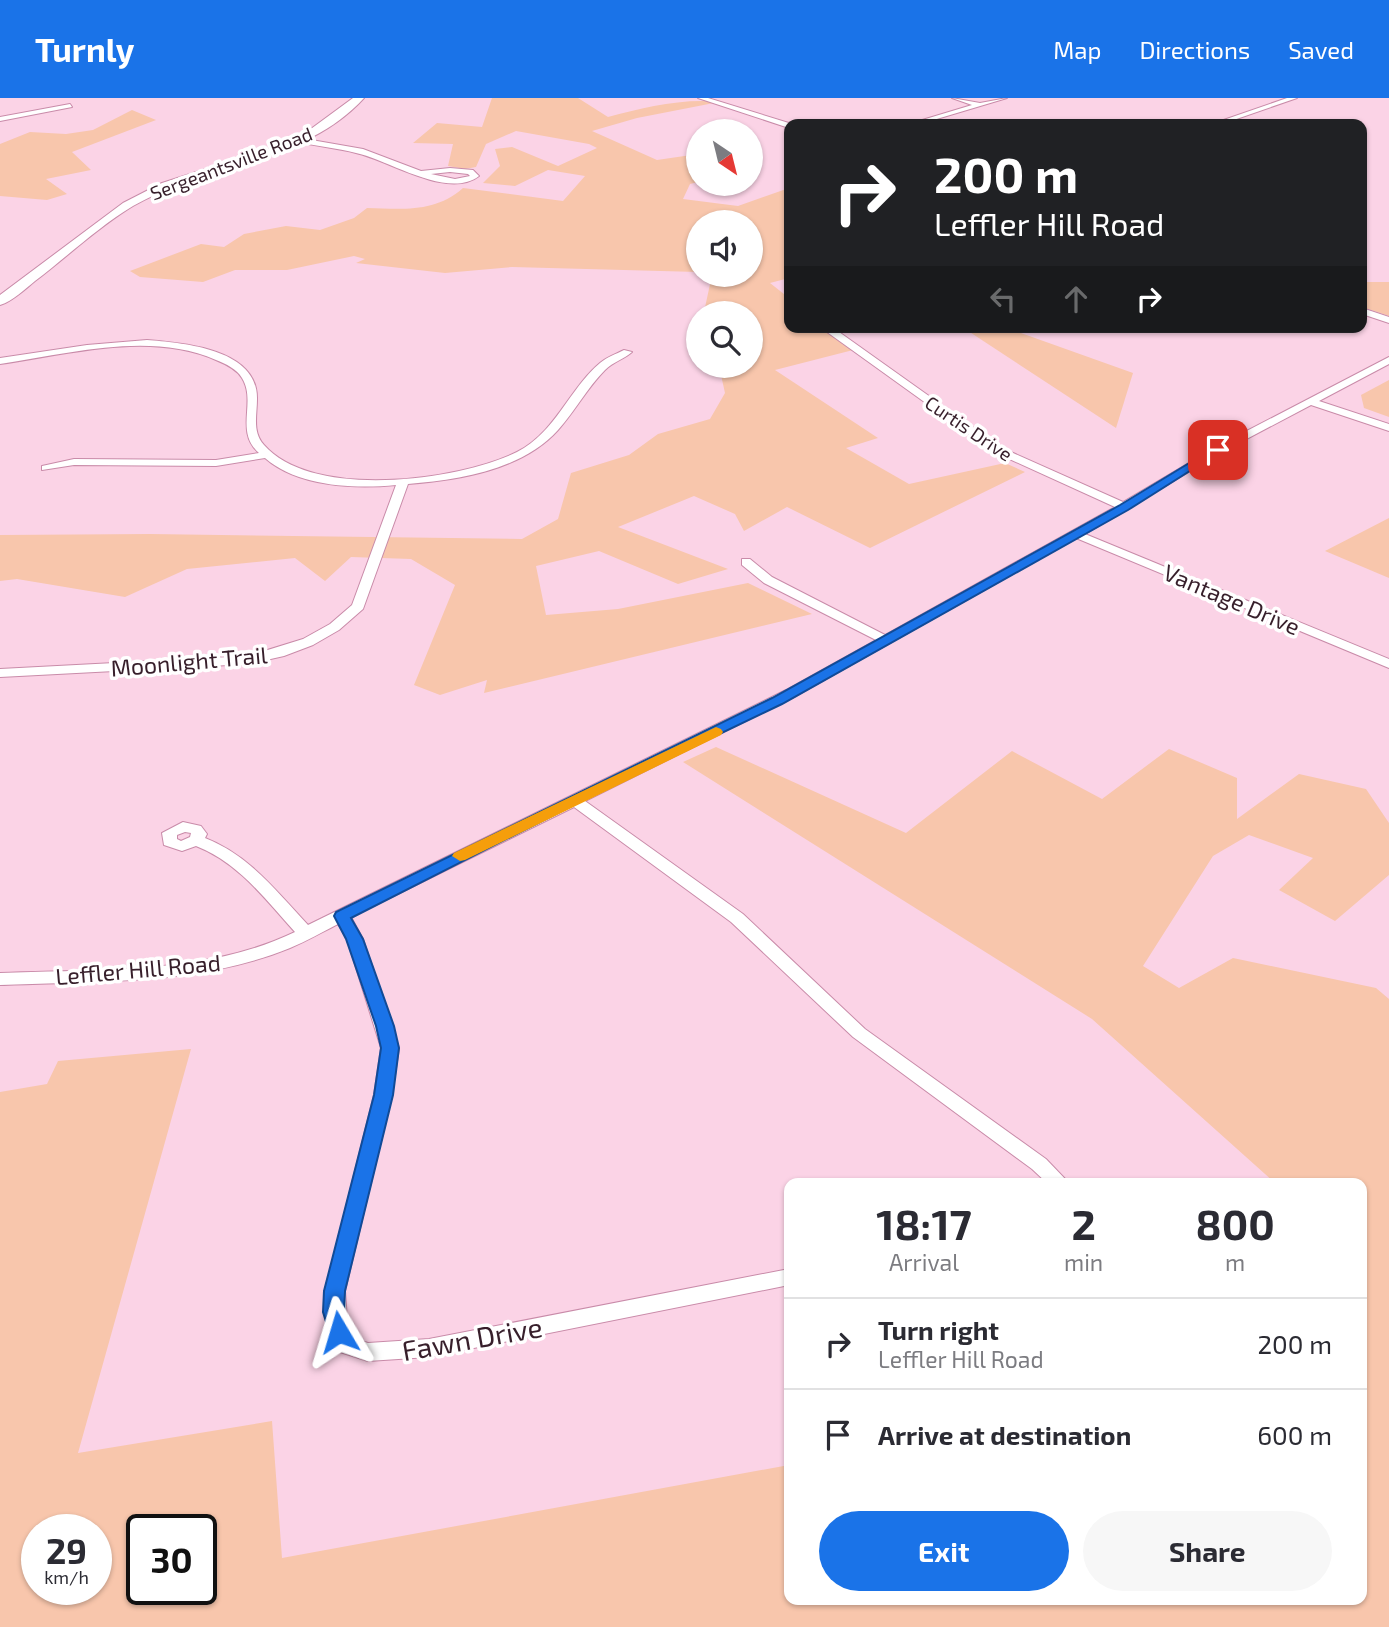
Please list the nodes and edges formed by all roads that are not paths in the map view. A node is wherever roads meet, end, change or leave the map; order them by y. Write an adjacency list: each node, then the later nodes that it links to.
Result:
1 (359, 98): 12 (main road, Sergeantsville Road)
2 (701, 98): 11 (street)
3 (955, 98): 6 (street)
4 (1004, 98): 6 (street)
5 (1294, 98): 10 (street)
6 (980, 105): 9 (street)
7 (70, 106): 8 (street)
8 (0, 119)
9 (931, 119)
10 (1231, 119)
11 (784, 123)
12 (300, 139): 13 (street); 14 (main road, Sergeantsville Road)
13 (420, 173): 13 (street)
14 (0, 301)
15 (1367, 313): 16 (street)
16 (1389, 320)
17 (833, 333): 26 (street, Curtis Drive)
18 (627, 352): 25 (street)
19 (1389, 360): 21 (street, Leffler Hill Road)
20 (0, 361): 23 (street)
21 (1311, 401): 22 (street); 26 (street, Leffler Hill Road)
22 (1389, 428)
23 (265, 455): 24 (street); 25 (street)
24 (46, 468)
25 (403, 482): 31 (street, Moonlight Trail)
26 (1124, 508): 27 (street, Leffler Hill Road)
27 (1076, 534): 29 (street, Leffler Hill Road); 30 (street, Vantage Drive)
28 (746, 562): 29 (street)
29 (885, 640): 32 (street, Leffler Hill Road)
30 (1389, 664)
31 (0, 673)
32 (573, 799): 34 (street, Leffler Hill Road); 37 (street)
33 (196, 840): 35 (street)
34 (342, 916): 35 (street, Leffler Hill Road); 38 (street, Fawn Drive)
35 (306, 933): 36 (street, Leffler Hill Road)
36 (0, 979)
37 (1054, 1178)
38 (784, 1279)

